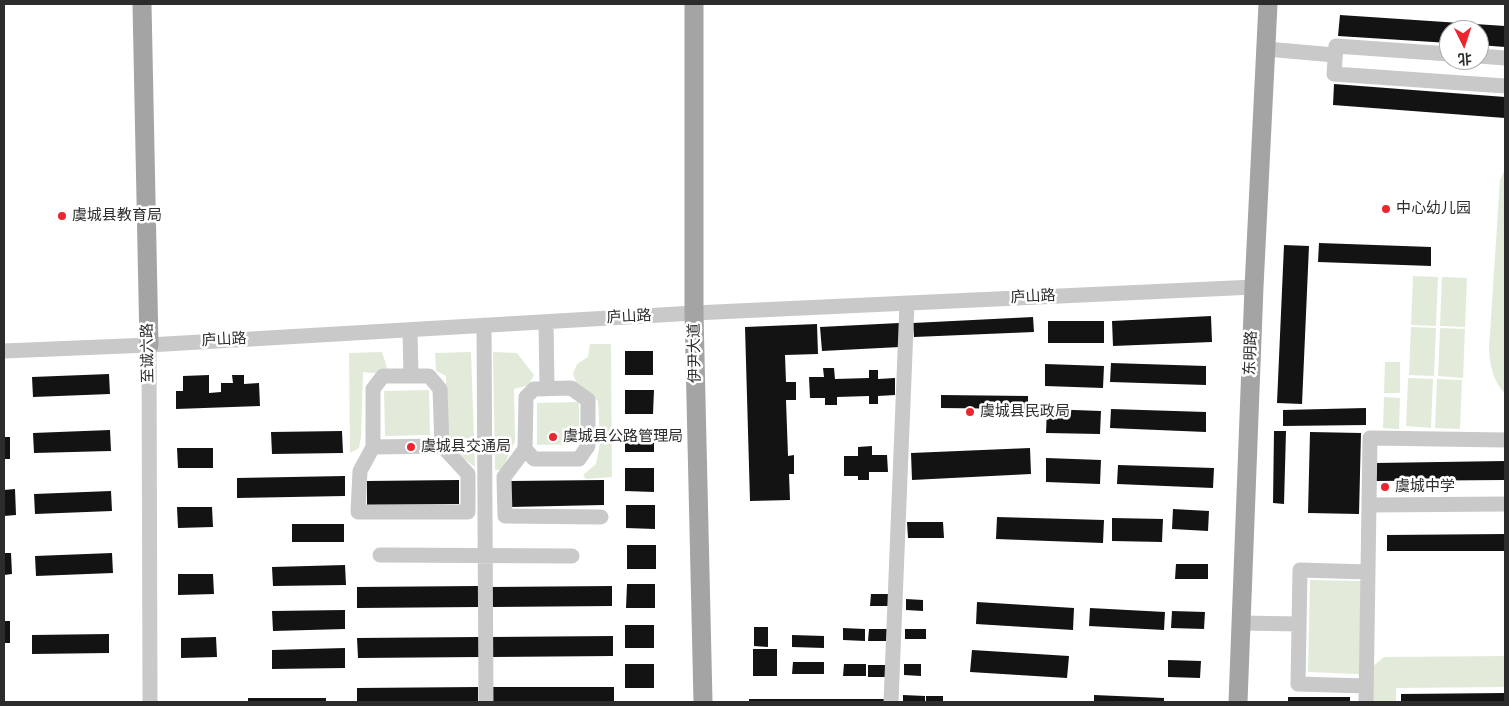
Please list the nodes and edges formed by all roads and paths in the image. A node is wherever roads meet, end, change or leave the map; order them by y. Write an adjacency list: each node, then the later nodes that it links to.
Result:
1 (142, 4): 16 (main road, 至诚六路)
2 (694, 4): 12 (main road, 伊尹大道)
3 (1268, 4): 4 (main road, 东明路)
4 (1266, 49): 6 (street); 10 (main road, 东明路)
5 (1439, 53): 6 (street)
6 (1335, 55): 9 (street)
7 (1489, 57): 8 (street)
8 (1505, 58)
9 (1505, 86)
10 (1254, 287): 11 (street, 庐山路); 31 (main road, 东明路)
11 (907, 303): 12 (street, 庐山路); 37 (street)
12 (694, 313): 13 (street, 庐山路); 36 (main road, 伊尹大道)
13 (546, 322): 14 (street, 庐山路); 19 (street)
14 (484, 325): 15 (street, 庐山路); 28 (street)
15 (410, 330): 16 (street, 庐山路); 18 (street)
16 (149, 345): 17 (street, 庐山路); 34 (street, 至诚六路)
17 (4, 351)
18 (411, 376): 21 (street); 22 (street)
19 (547, 388): 23 (street); 23 (street)
20 (1505, 440): 24 (street)
21 (442, 446): 22 (street); 22 (street)
22 (373, 448)
23 (525, 449): 26 (street)
24 (1369, 504): 25 (street); 30 (street)
25 (1505, 504)
26 (601, 517)
27 (380, 555): 28 (street)
28 (485, 556): 29 (street); 35 (street)
29 (572, 556)
30 (1368, 572): 32 (street); 33 (street)
31 (1241, 623): 32 (street); 38 (main road, 东明路)
32 (1299, 624): 33 (street)
33 (1366, 686): 39 (street)
34 (150, 702)
35 (486, 702)
36 (703, 702)
37 (891, 702)
38 (1238, 702)
39 (1366, 702)

